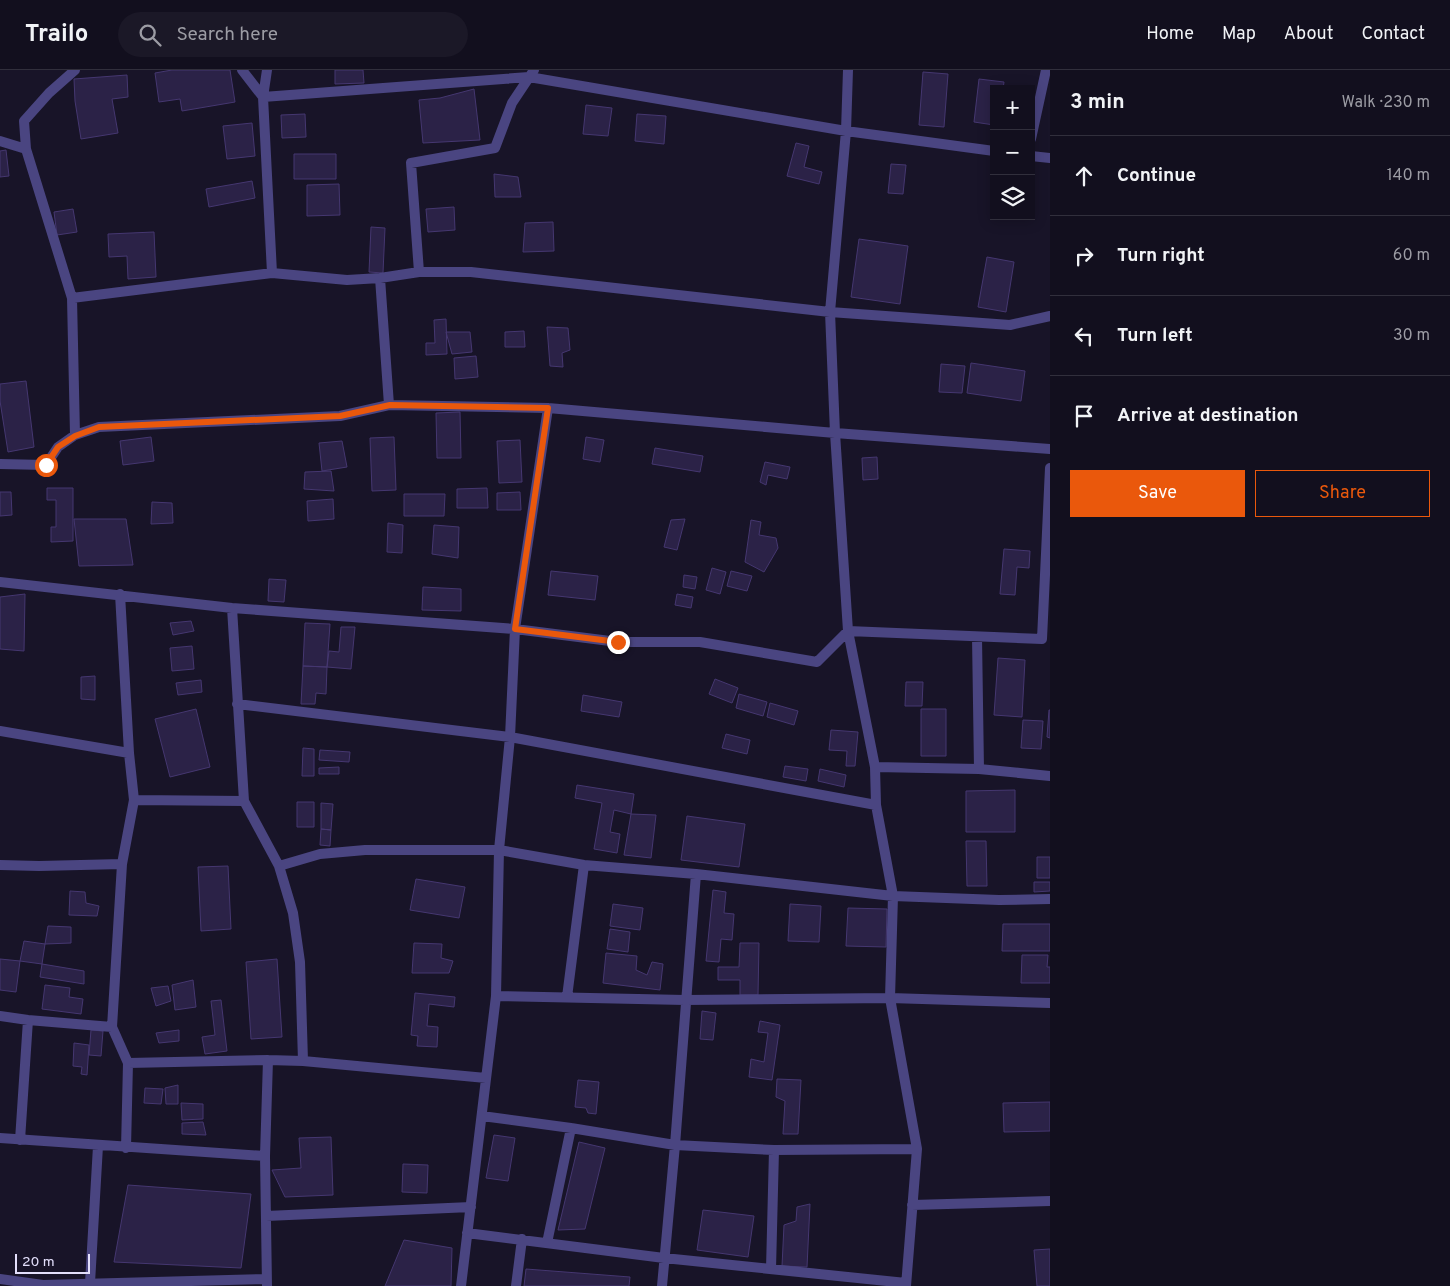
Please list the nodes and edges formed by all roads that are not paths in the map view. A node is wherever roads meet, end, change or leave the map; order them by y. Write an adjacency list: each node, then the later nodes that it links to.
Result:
1 (75, 70): 11 (street)
2 (242, 70): 7 (street)
3 (267, 70): 7 (street)
4 (848, 70): 8 (street)
5 (1046, 70): 9 (street)
6 (532, 73): 7 (street); 8 (street); 15 (street)
7 (263, 97): 16 (street)
8 (846, 130): 12 (street); 19 (street)
9 (1033, 130)
10 (0, 141): 11 (street)
11 (26, 149): 18 (street)
12 (990, 150)
13 (1035, 156): 14 (street)
14 (1050, 158)
15 (419, 272): 17 (street); 19 (street)
16 (272, 273): 17 (street); 18 (street)
17 (380, 278): 21 (street)
18 (72, 298): 24 (street)
19 (830, 312): 20 (street); 23 (street)
20 (1050, 316)
21 (390, 405): 22 (street); 24 (street)
22 (548, 408): 23 (street); 31 (street)
23 (836, 433): 25 (street); 32 (street)
24 (75, 436): 26 (street)
25 (1050, 449)
26 (0, 464)
27 (1050, 468): 33 (street)
28 (0, 582): 29 (street)
29 (120, 594): 30 (street); 37 (street)
30 (232, 608): 31 (street); 34 (street)
31 (515, 629): 32 (street); 36 (street)
32 (848, 631): 33 (street); 38 (street)
33 (977, 637): 39 (street)
34 (237, 704): 36 (street); 42 (street)
35 (0, 731): 37 (street)
36 (510, 737): 43 (street); 44 (street)
37 (129, 752): 41 (street)
38 (875, 767): 39 (street); 43 (street)
39 (979, 769): 40 (street)
40 (1050, 776)
41 (134, 800): 42 (street); 45 (street)
42 (244, 801): 48 (street)
43 (876, 805): 50 (street)
44 (499, 850): 47 (street); 48 (street); 52 (street)
45 (122, 864): 46 (street); 59 (street)
46 (0, 865)
47 (584, 865): 49 (street); 53 (street)
48 (279, 866): 61 (street)
49 (696, 874): 50 (street); 55 (street)
50 (893, 896): 51 (street); 54 (street)
51 (1050, 899)
52 (496, 996): 53 (street); 63 (street)
53 (567, 998): 55 (street)
54 (890, 998): 55 (street); 56 (street); 71 (street)
55 (685, 1000): 68 (street)
56 (1050, 1003)
57 (0, 1016): 58 (street)
58 (28, 1020): 59 (street); 67 (street)
59 (112, 1027): 62 (street)
60 (268, 1060): 61 (street); 62 (street); 73 (street)
61 (303, 1061): 63 (street)
62 (128, 1063): 70 (street)
63 (486, 1078): 64 (street)
64 (482, 1116): 65 (street); 76 (street)
65 (571, 1128): 68 (street); 80 (street)
66 (0, 1138): 67 (street)
67 (20, 1140): 69 (street)
68 (675, 1145): 72 (street); 81 (street)
69 (98, 1146): 70 (street); 85 (street)
70 (126, 1148): 73 (street)
71 (917, 1149): 72 (street); 75 (street)
72 (774, 1150): 82 (street)
73 (265, 1156): 77 (street)
74 (1050, 1201): 75 (street)
75 (912, 1205): 86 (street)
76 (471, 1207): 77 (street); 78 (street)
77 (266, 1216): 84 (street)
78 (468, 1233): 79 (street); 88 (street)
79 (522, 1239): 80 (street); 89 (street)
80 (547, 1243): 81 (street)
81 (664, 1258): 82 (street); 90 (street)
82 (771, 1269): 86 (street)
83 (0, 1279): 87 (street)
84 (266, 1282): 85 (street)
85 (90, 1284): 87 (street)
86 (906, 1285)
87 (43, 1286)
88 (461, 1286)
89 (516, 1286)
90 (662, 1286)

